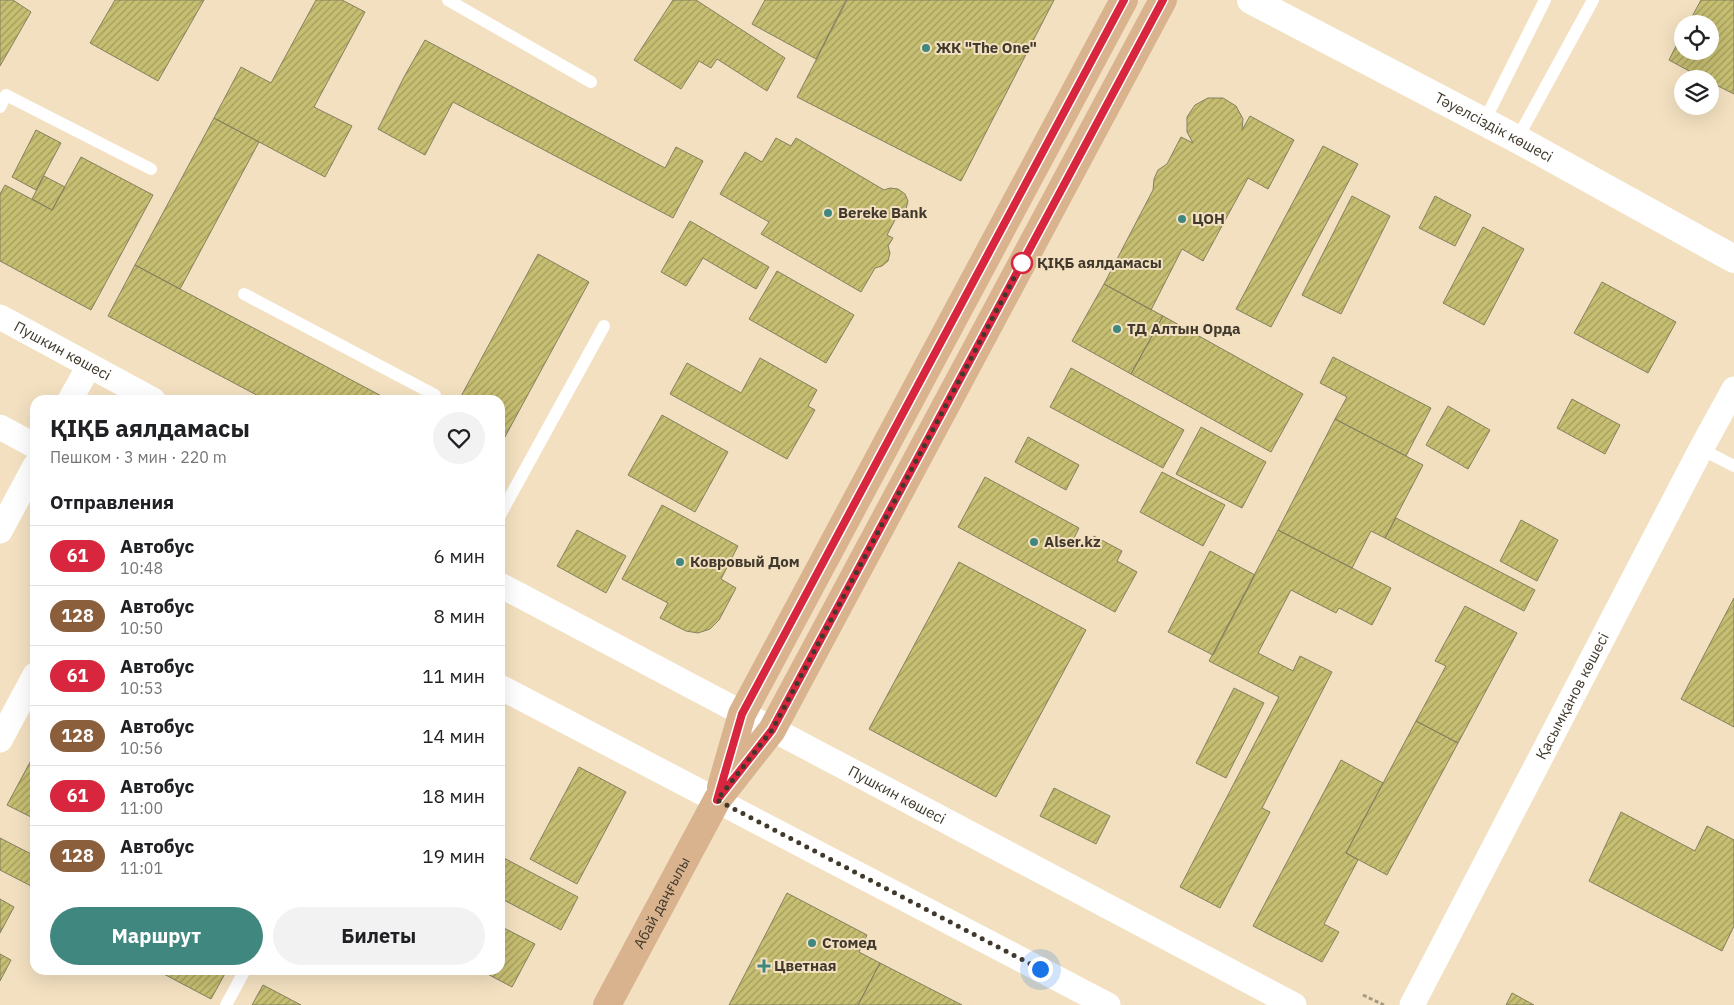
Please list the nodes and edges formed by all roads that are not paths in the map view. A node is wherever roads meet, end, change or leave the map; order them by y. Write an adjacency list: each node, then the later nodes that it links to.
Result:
1 (448, 0): 7 (lane)
2 (1124, 0): 31 (main road, Абай даңғылы)
3 (1163, 0): 32 (main road, Абай даңғылы)
4 (1251, 0): 9 (main road, Тәуелсіздік көшесі)
5 (1545, 0): 9 (lane)
6 (1593, 0): 10 (lane)
7 (591, 82)
8 (0, 107): 11 (lane)
9 (1484, 122): 10 (main road, Тәуелсіздік көшесі)
10 (1517, 140): 12 (main road, Тәуелсіздік көшесі)
11 (151, 169)
12 (1734, 259)
13 (244, 294): 20 (lane)
14 (0, 317): 16 (street, Пушкин көшесі)
15 (604, 326): 26 (lane)
16 (89, 366): 18 (street); 19 (street, Пушкин көшесі)
17 (1734, 389): 23 (street, Қасымқанов көшесі)
18 (73, 395)
19 (143, 395)
20 (435, 395)
21 (0, 427): 22 (street)
22 (30, 443)
23 (1701, 449): 24 (lane); 40 (street, Қасымқанов көшесі)
24 (1734, 466)
25 (30, 475): 27 (street)
26 (505, 506)
27 (0, 531)
28 (505, 588): 31 (street, Пушкин көшесі)
29 (30, 684): 33 (street)
30 (505, 690): 34 (street)
31 (742, 714): 32 (street, Пушкин көшесі); 34 (main road, Абай даңғылы)
32 (772, 730): 34 (main road, Абай даңғылы); 39 (street, Пушкин көшесі)
33 (0, 740)
34 (717, 800): 37 (main road, Абай даңғылы); 38 (street)
35 (242, 975): 36 (lane)
36 (226, 1005)
37 (607, 1005)
38 (1108, 1005)
39 (1294, 1005)
40 (1412, 1005)

